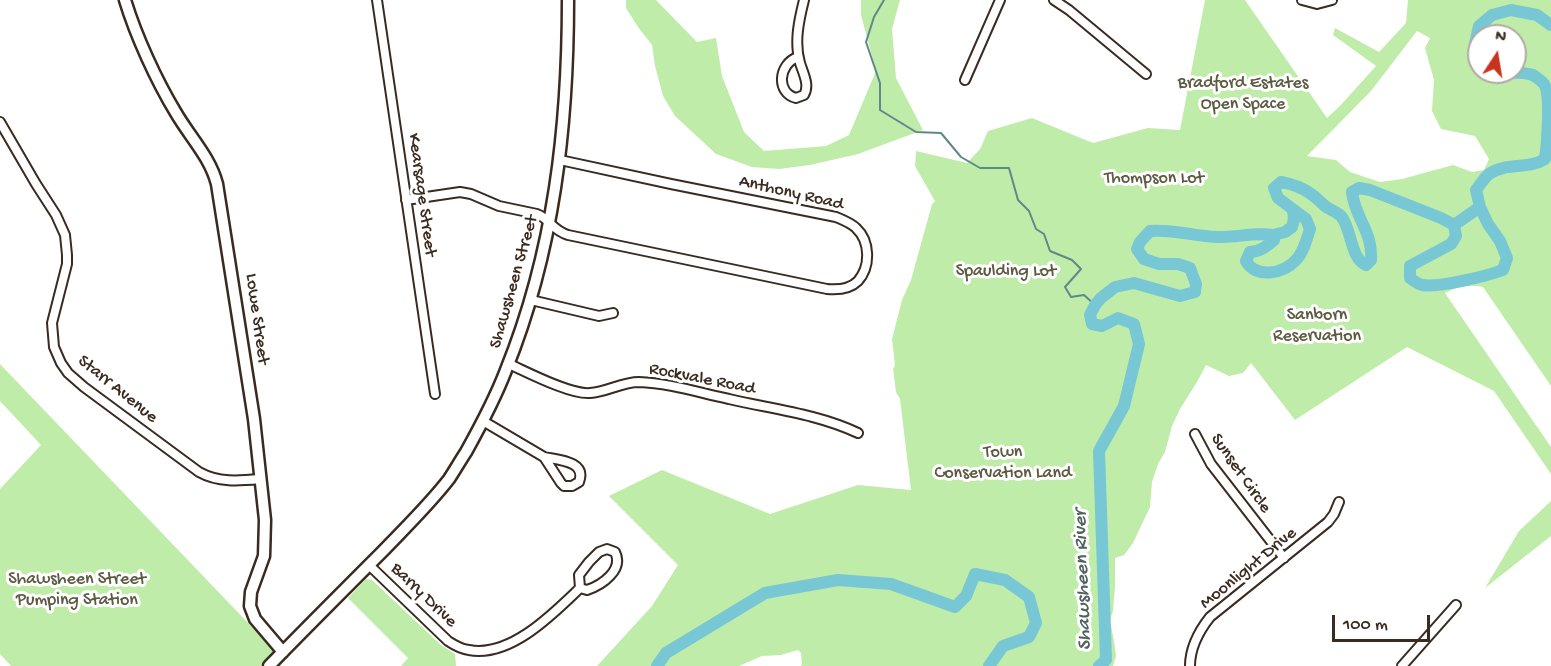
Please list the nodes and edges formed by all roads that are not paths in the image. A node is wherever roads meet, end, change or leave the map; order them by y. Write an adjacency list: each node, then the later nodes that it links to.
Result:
1 (125, 0): 24 (main road, Lowe Street)
2 (377, 0): 14 (street, Kearsage Street)
3 (568, 0): 13 (main road, Shawsheen Street)
4 (804, 0): 9 (street)
5 (1000, 0): 11 (street)
6 (1054, 0): 10 (street)
7 (1302, 0): 8 (street)
8 (1332, 0)
9 (798, 57): 9 (street)
10 (1146, 74)
11 (965, 80)
12 (0, 122): 24 (street, Starr Avenue)
13 (560, 160): 15 (main road, Shawsheen Street); 15 (street, Anthony Road)
14 (406, 200): 15 (street, Anthony Road); 19 (street, Kearsage Street)
15 (549, 224): 16 (main road, Shawsheen Street)
16 (531, 300): 17 (street); 18 (main road, Shawsheen Street)
17 (613, 313)
18 (508, 364): 20 (main road, Shawsheen Street); 21 (street, Rockvale Road)
19 (435, 394)
20 (483, 421): 23 (street); 27 (main road, Shawsheen Street)
21 (858, 432)
22 (1195, 434): 26 (street, Sunset Circle)
23 (544, 456): 23 (street)
24 (261, 480): 30 (main road, Lowe Street)
25 (1340, 502): 26 (street, Moonlight Drive)
26 (1284, 558): 32 (street, Moonlight Drive)
27 (369, 565): 28 (street, Barry Drive); 30 (main road, Shawsheen Street)
28 (580, 588): 28 (street, Barry Drive)
29 (1455, 605): 33 (street)
30 (283, 652): 31 (main road, Shawsheen Street)
31 (269, 666)
32 (1190, 666)
33 (1402, 666)

